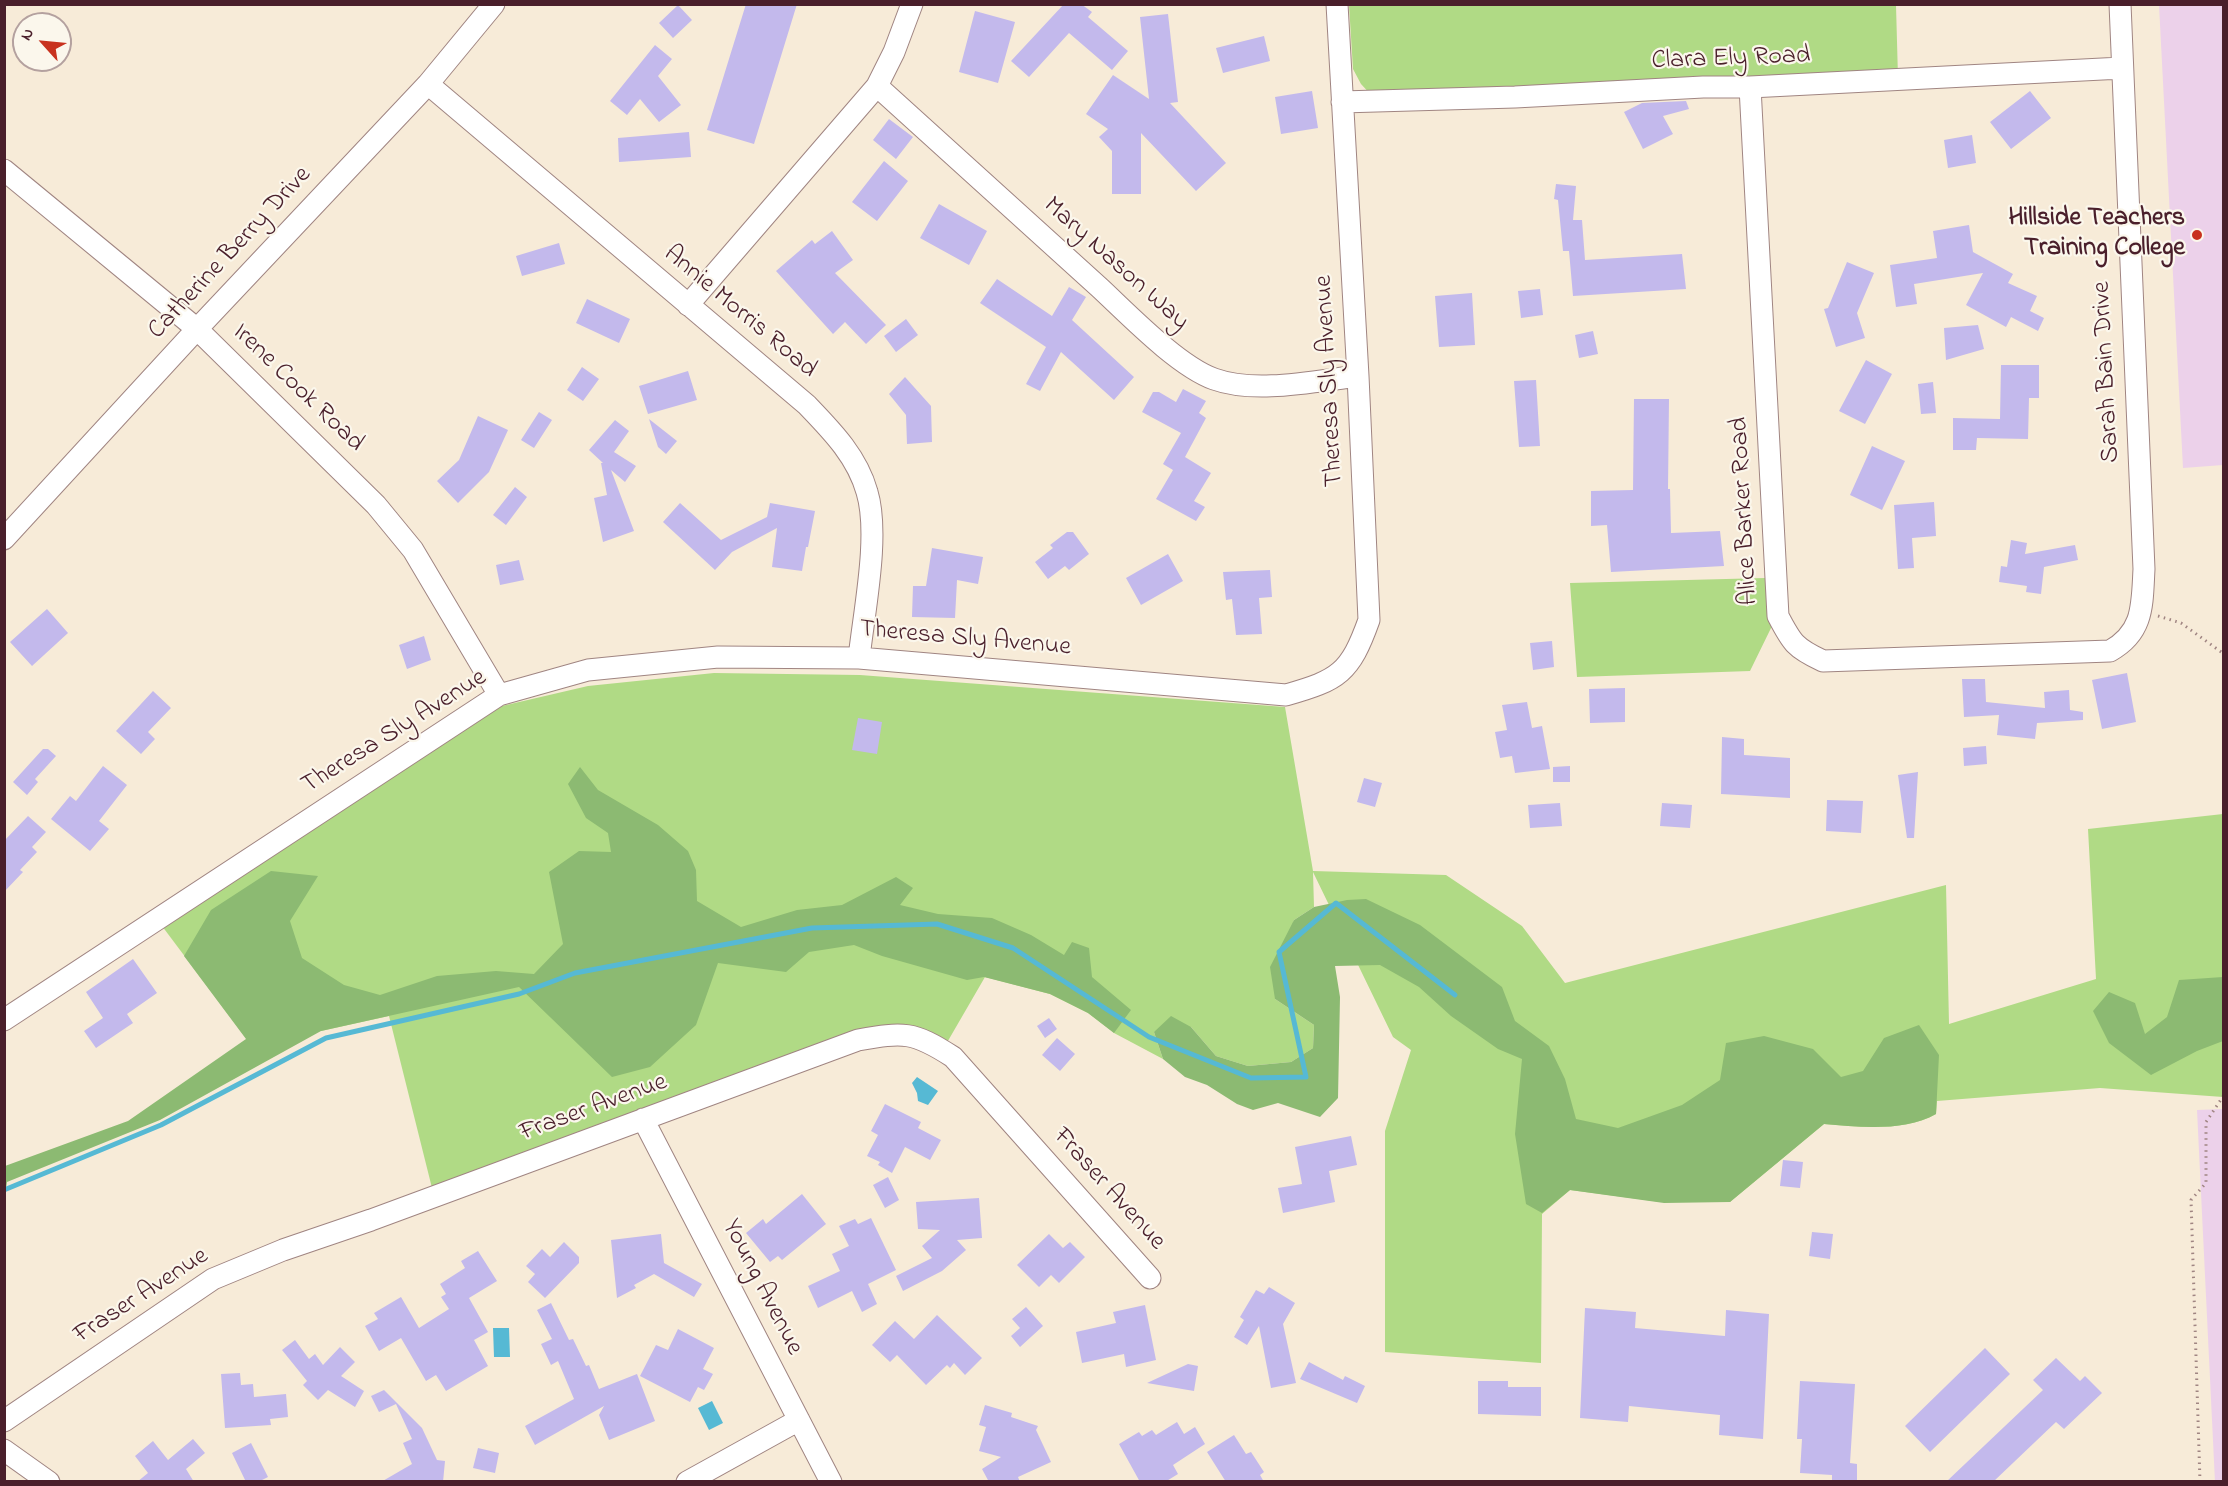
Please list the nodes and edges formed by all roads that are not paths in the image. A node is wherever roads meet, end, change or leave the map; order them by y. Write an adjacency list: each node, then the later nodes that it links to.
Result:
1 (494, 4): 6 (street, Catherine Berry Drive)
2 (912, 4): 7 (street)
3 (1337, 4): 9 (street, Theresa Sly Avenue)
4 (2120, 4): 5 (street, Sarah Bain Drive)
5 (2122, 68): 8 (street, Clara Ely Road); 15 (street, Sarah Bain Drive)
6 (428, 84): 11 (street, Annie Morris Road); 12 (street, Catherine Berry Drive)
7 (877, 86): 11 (street); 13 (street, Mary Nason Way)
8 (1750, 87): 9 (street, Clara Ely Road); 15 (street, Alice Barker Road)
9 (1342, 102): 13 (street, Theresa Sly Avenue)
10 (4, 170): 12 (street, Irene Cook Road)
11 (688, 305): 16 (street, Annie Morris Road)
12 (197, 329): 14 (street, Catherine Berry Drive); 17 (street, Irene Cook Road)
13 (1358, 376): 16 (street, Theresa Sly Avenue)
14 (4, 539)
15 (2109, 651)
16 (859, 658): 17 (street, Theresa Sly Avenue)
17 (500, 695): 18 (street, Theresa Sly Avenue)
18 (4, 1020)
19 (643, 1119): 20 (street, Fraser Avenue); 21 (street, Young Avenue); 22 (street, Fraser Avenue)
20 (1150, 1278)
21 (799, 1420): 25 (street); 26 (street, Young Avenue)
22 (4, 1421)
23 (4, 1450): 24 (street)
24 (49, 1482)
25 (687, 1482)
26 (831, 1482)

